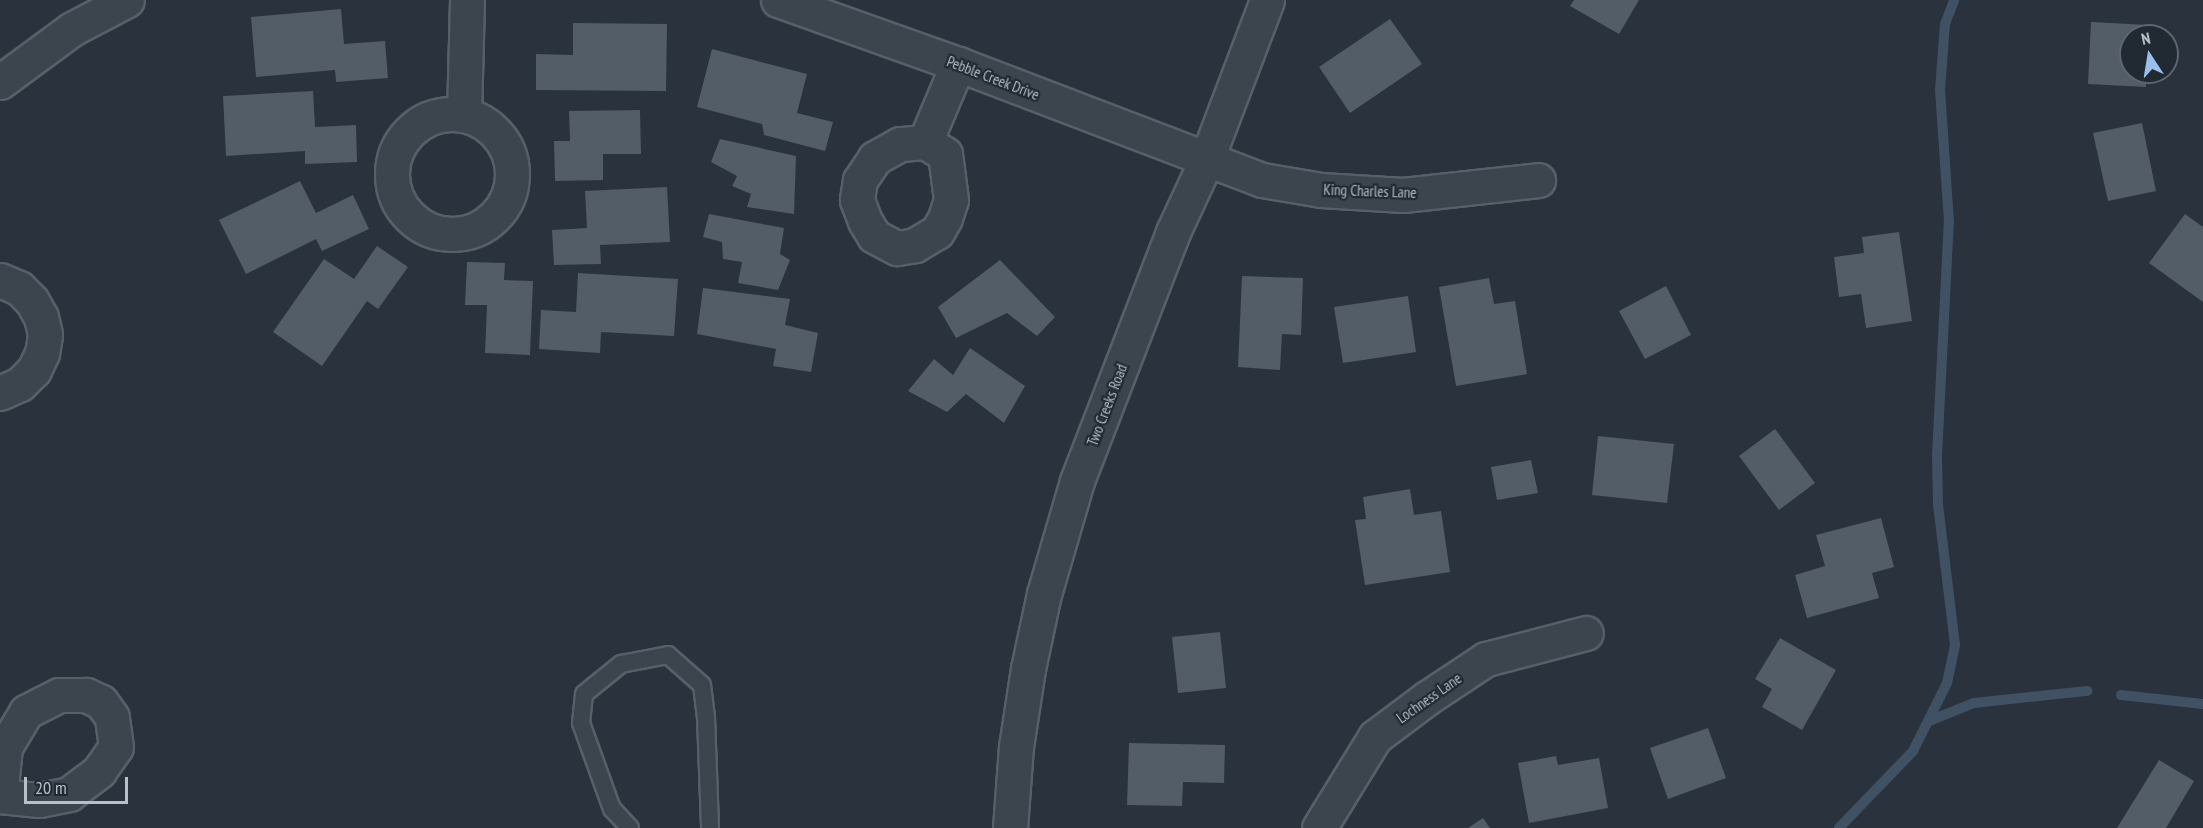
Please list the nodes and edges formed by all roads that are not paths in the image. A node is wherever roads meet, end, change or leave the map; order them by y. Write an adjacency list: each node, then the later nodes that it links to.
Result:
1 (127, 0): 6 (street)
2 (467, 0): 7 (street)
3 (778, 0): 5 (street, Pebble Creek Drive)
4 (1267, 0): 9 (street, Two Creeks Road)
5 (958, 64): 8 (street); 9 (street, Pebble Creek Drive)
6 (0, 82)
7 (464, 115)
8 (925, 142)
9 (1206, 161): 10 (street, King Charles Lane); 16 (street, Two Creeks Road)
10 (1538, 180)
11 (0, 280): 12 (street)
12 (0, 393)
13 (1586, 633): 17 (street, Lochness Lane)
14 (630, 828): 15 (lane)
15 (710, 828)
16 (1010, 828)
17 (1319, 828)

